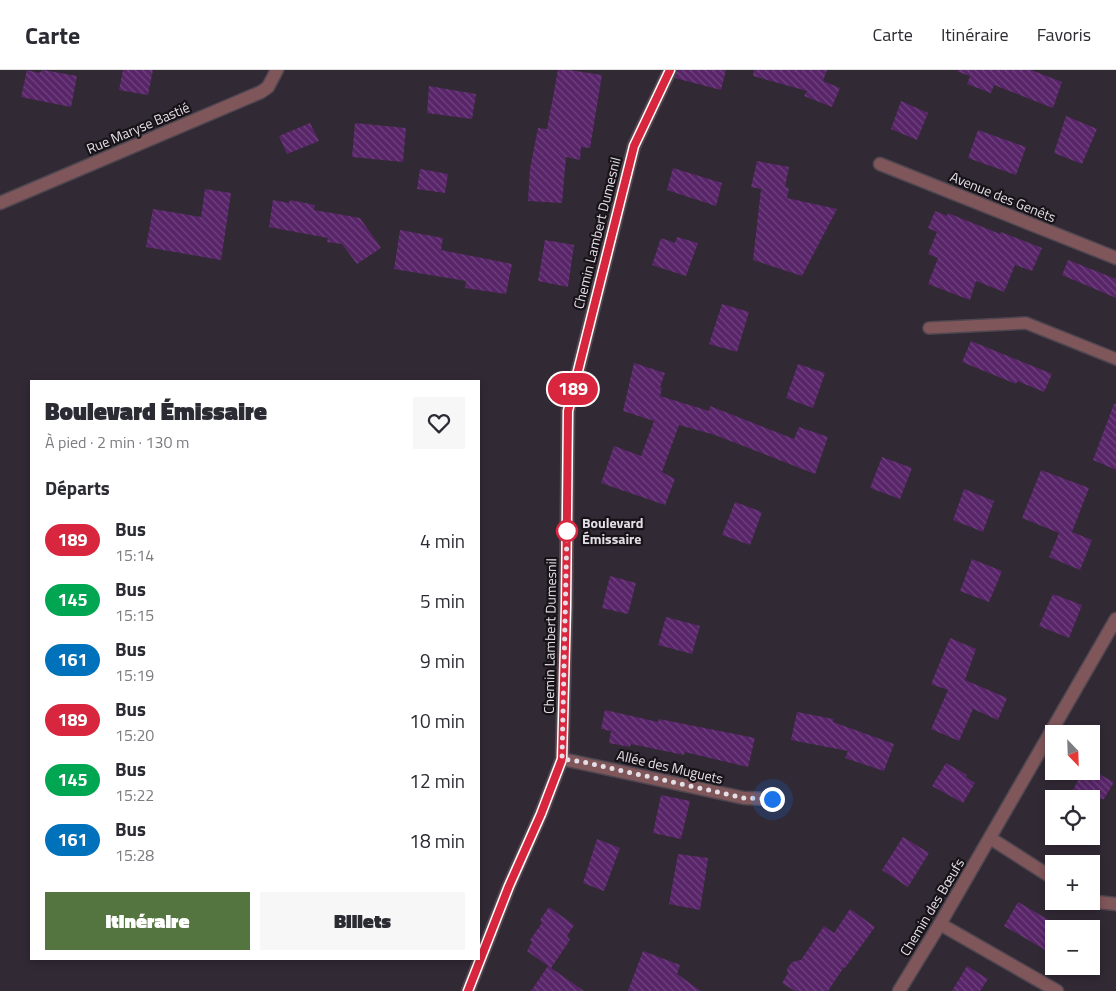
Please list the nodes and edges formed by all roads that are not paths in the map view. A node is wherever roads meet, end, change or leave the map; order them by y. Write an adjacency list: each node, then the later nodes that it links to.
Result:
1 (277, 70): 4 (street, Rue Maryse Bastié)
2 (670, 70): 9 (street, Chemin Lambert Dumesnil)
3 (880, 164): 5 (street, Avenue des Genêts)
4 (0, 203)
5 (1116, 258)
6 (930, 328): 7 (lane)
7 (1116, 359)
8 (1116, 619): 11 (street, Chemin des Bœufs)
9 (562, 759): 10 (street, Allée des Muguets); 16 (street, Chemin Lambert Dumesnil)
10 (772, 799)
11 (990, 838): 12 (street); 15 (street, Chemin des Bœufs)
12 (1045, 873)
13 (1100, 902): 14 (street)
14 (1116, 904)
15 (940, 924): 17 (street, Chemin des Bœufs); 18 (street)
16 (468, 991)
17 (899, 991)
18 (1057, 991)

